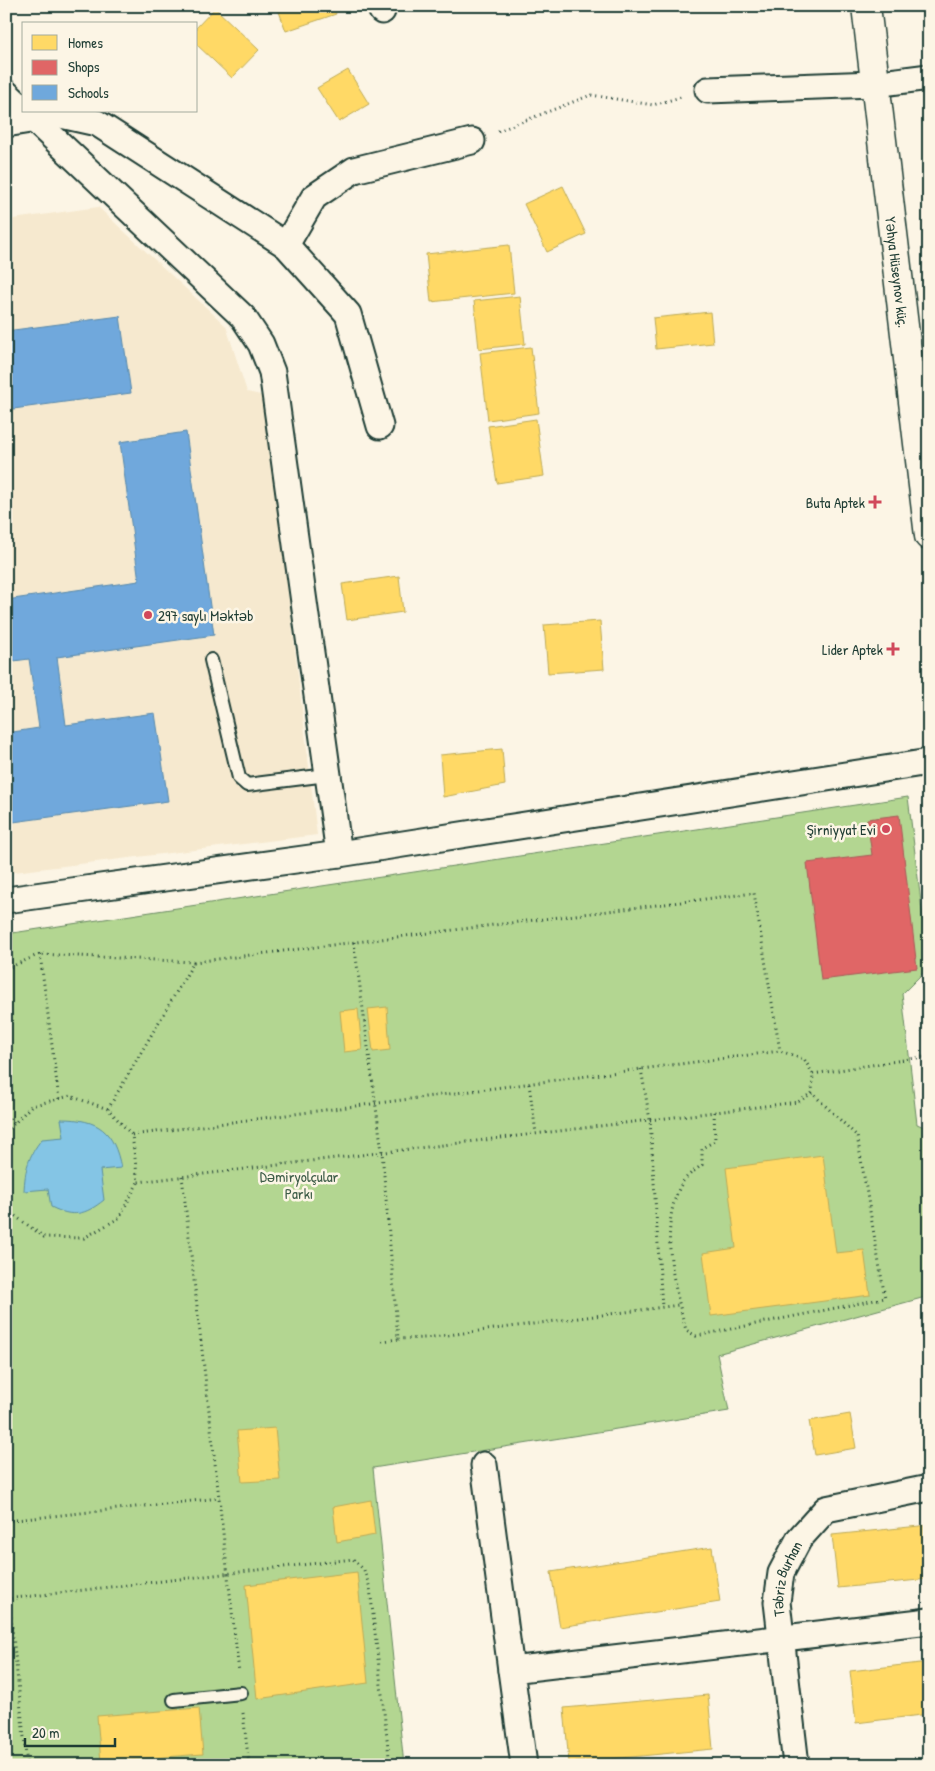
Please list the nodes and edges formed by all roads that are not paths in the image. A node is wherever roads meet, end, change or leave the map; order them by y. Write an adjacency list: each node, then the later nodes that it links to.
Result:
1 (866, 6): 3 (street, Yəhya Hüseynov küç.)
2 (929, 77): 3 (street)
3 (874, 84): 4 (street); 12 (street, Yəhya Hüseynov küç.)
4 (708, 90)
5 (6, 93): 6 (street)
6 (22, 108)
7 (28, 114): 8 (street); 10 (street); 16 (street)
8 (6, 124)
9 (472, 141): 10 (street)
10 (286, 245): 11 (street)
11 (380, 426)
12 (927, 507): 13 (street, Yəhya Hüseynov küç.)
13 (929, 536)
14 (211, 660): 16 (lane)
15 (929, 762): 17 (street)
16 (327, 775): 17 (street)
17 (339, 854): 18 (street)
18 (6, 900)
19 (484, 1466): 23 (street)
20 (929, 1488): 22 (street, Təbriz Burhan)
21 (929, 1621): 22 (street)
22 (780, 1640): 23 (street); 27 (street, Təbriz Burhan)
23 (511, 1670): 26 (street)
24 (241, 1693): 25 (lane)
25 (174, 1700)
26 (524, 1765)
27 (796, 1765)

